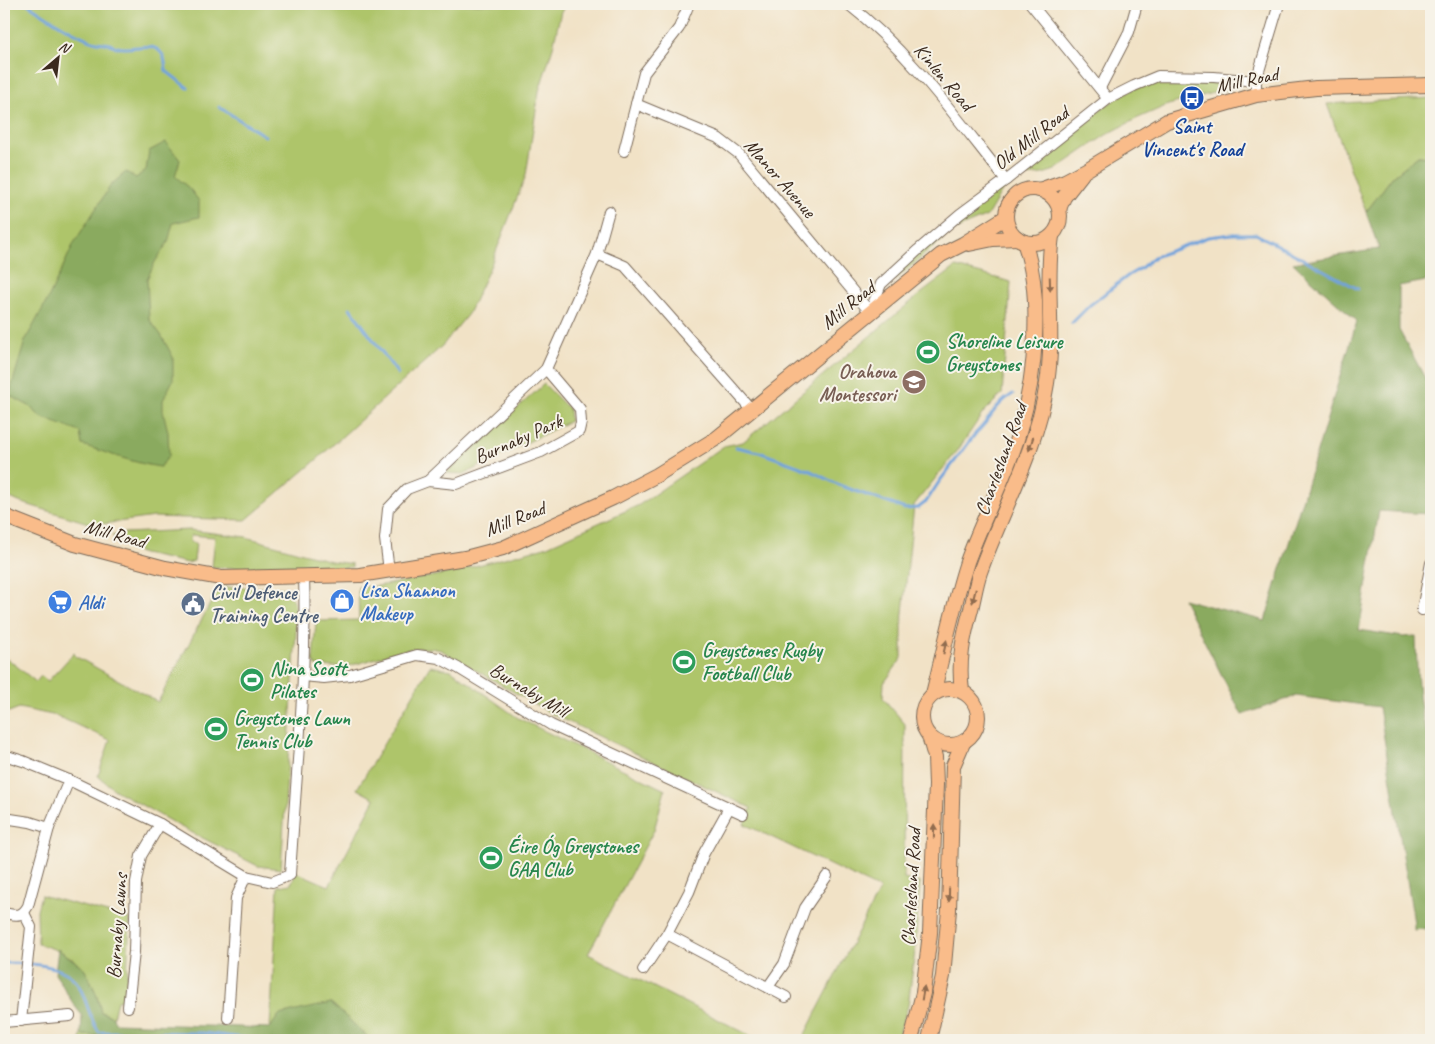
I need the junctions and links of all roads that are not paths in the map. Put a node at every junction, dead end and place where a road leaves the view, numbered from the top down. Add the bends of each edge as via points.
1 (689, 4) edge
2 (848, 4) edge
3 (1032, 4) edge
4 (1137, 4) edge
5 (1278, 4) edge
6 (1431, 85) edge
7 (1100, 88) junction
8 (1256, 88) junction
9 (1108, 99) junction
10 (636, 104) junction
11 (624, 151) dead end
12 (1086, 170) junction
13 (1006, 180) junction
14 (1039, 190) junction
15 (1059, 209) junction
16 (609, 211) dead end
17 (1006, 217) junction
18 (1052, 236) junction
19 (1020, 240) junction
20 (963, 244) junction
21 (597, 254) junction
22 (870, 312) junction
23 (546, 369) junction
24 (752, 410) junction
25 (428, 481) junction
26 (4, 516) edge
27 (1431, 563) edge
28 (389, 571) junction
29 (304, 575) junction
30 (1422, 610) dead end
31 (303, 676) junction
32 (962, 691) junction
33 (933, 694) junction
34 (929, 736) junction
35 (963, 743) junction
36 (4, 756) edge
37 (69, 780) junction
38 (729, 808) junction
39 (743, 814) dead end
40 (4, 818) edge
41 (160, 824) junction
42 (49, 828) junction
43 (246, 876) junction
44 (827, 876) dead end
45 (4, 913) edge
46 (24, 913) junction
47 (667, 934) junction
48 (643, 970) dead end
49 (768, 987) junction
50 (786, 997) dead end
51 (128, 1007) dead end
52 (70, 1016) dead end
53 (228, 1018) dead end
54 (21, 1020) junction
55 (4, 1022) edge
56 (911, 1040) edge
57 (929, 1040) edge

1 - 10 street via 679,28 644,73
2 - 13 street, Kinlen Road via 872,22 918,72
3 - 7 street
4 - 7 street via 1129,32
5 - 8 street
6 - 8 main road, Mill Road
7 - 9 street
8 - 9 street, Old Mill Road via 1214,77 1158,76
8 - 12 main road, Mill Road via 1167,121
9 - 13 street, Old Mill Road
10 - 11 street
10 - 22 street, Manor Avenue via 718,138 739,154
12 - 14 main road, Mill Road
12 - 15 main road, Mill Road via 1064,197
13 - 22 street, Old Mill Road via 960,214 881,284
14 - 15 main road via 1051,196
14 - 17 main road via 1025,190 1013,198
15 - 18 main road via 1060,221
16 - 21 street, Burnaby Park
17 - 19 main road via 1010,231
17 - 20 main road, Mill Road
18 - 19 main road via 1037,243
18 -> 32 main road, Charlesland Road via 1047,383 1026,459 980,574 960,658
19 - 20 main road, Mill Road via 993,239
33 -> 19 main road, Charlesland Road via 959,589 977,534 1020,429 1030,385 1034,307 1029,257
20 - 22 main road, Mill Road via 941,255
21 - 23 street, Burnaby Park
21 - 24 street via 625,266
22 - 24 main road, Mill Road
23 - 25 street, Burnaby Park
23 - 25 street, Burnaby Park via 580,409 582,422 579,431 541,452 456,484
24 - 28 main road, Mill Road via 717,438 657,475 503,548
25 - 28 street, Burnaby Park via 407,489 388,509 385,539
26 - 29 main road, Mill Road via 74,544 165,568 221,578
27 - 30 street
28 - 29 main road, Mill Road via 360,575
29 - 31 street
31 - 38 street, Burnaby Mill via 350,675 417,655 439,658 551,725
31 - 43 street via 290,875 272,882
32 - 33 main road via 949,688
32 - 35 main road via 974,702 978,715 976,729
33 - 34 main road via 922,711 922,724
34 - 35 main road via 947,745
56 -> 34 main road, Charlesland Road via 923,993 930,933 936,785 935,756
35 -> 57 main road, Charlesland Road via 953,766 949,910 943,976
36 - 37 street
37 - 41 street
37 - 42 street
38 - 39 street, Burnaby Mill
38 - 47 street via 704,853 689,892
40 - 42 street
41 - 43 street
41 - 51 street, Burnaby Lawns via 141,856 136,882
42 - 46 street
43 - 53 street via 236,898
44 - 49 street via 805,908 784,964
45 - 46 street
46 - 54 street via 31,926
47 - 48 street
47 - 49 street
49 - 50 street
52 - 54 street
54 - 55 street

